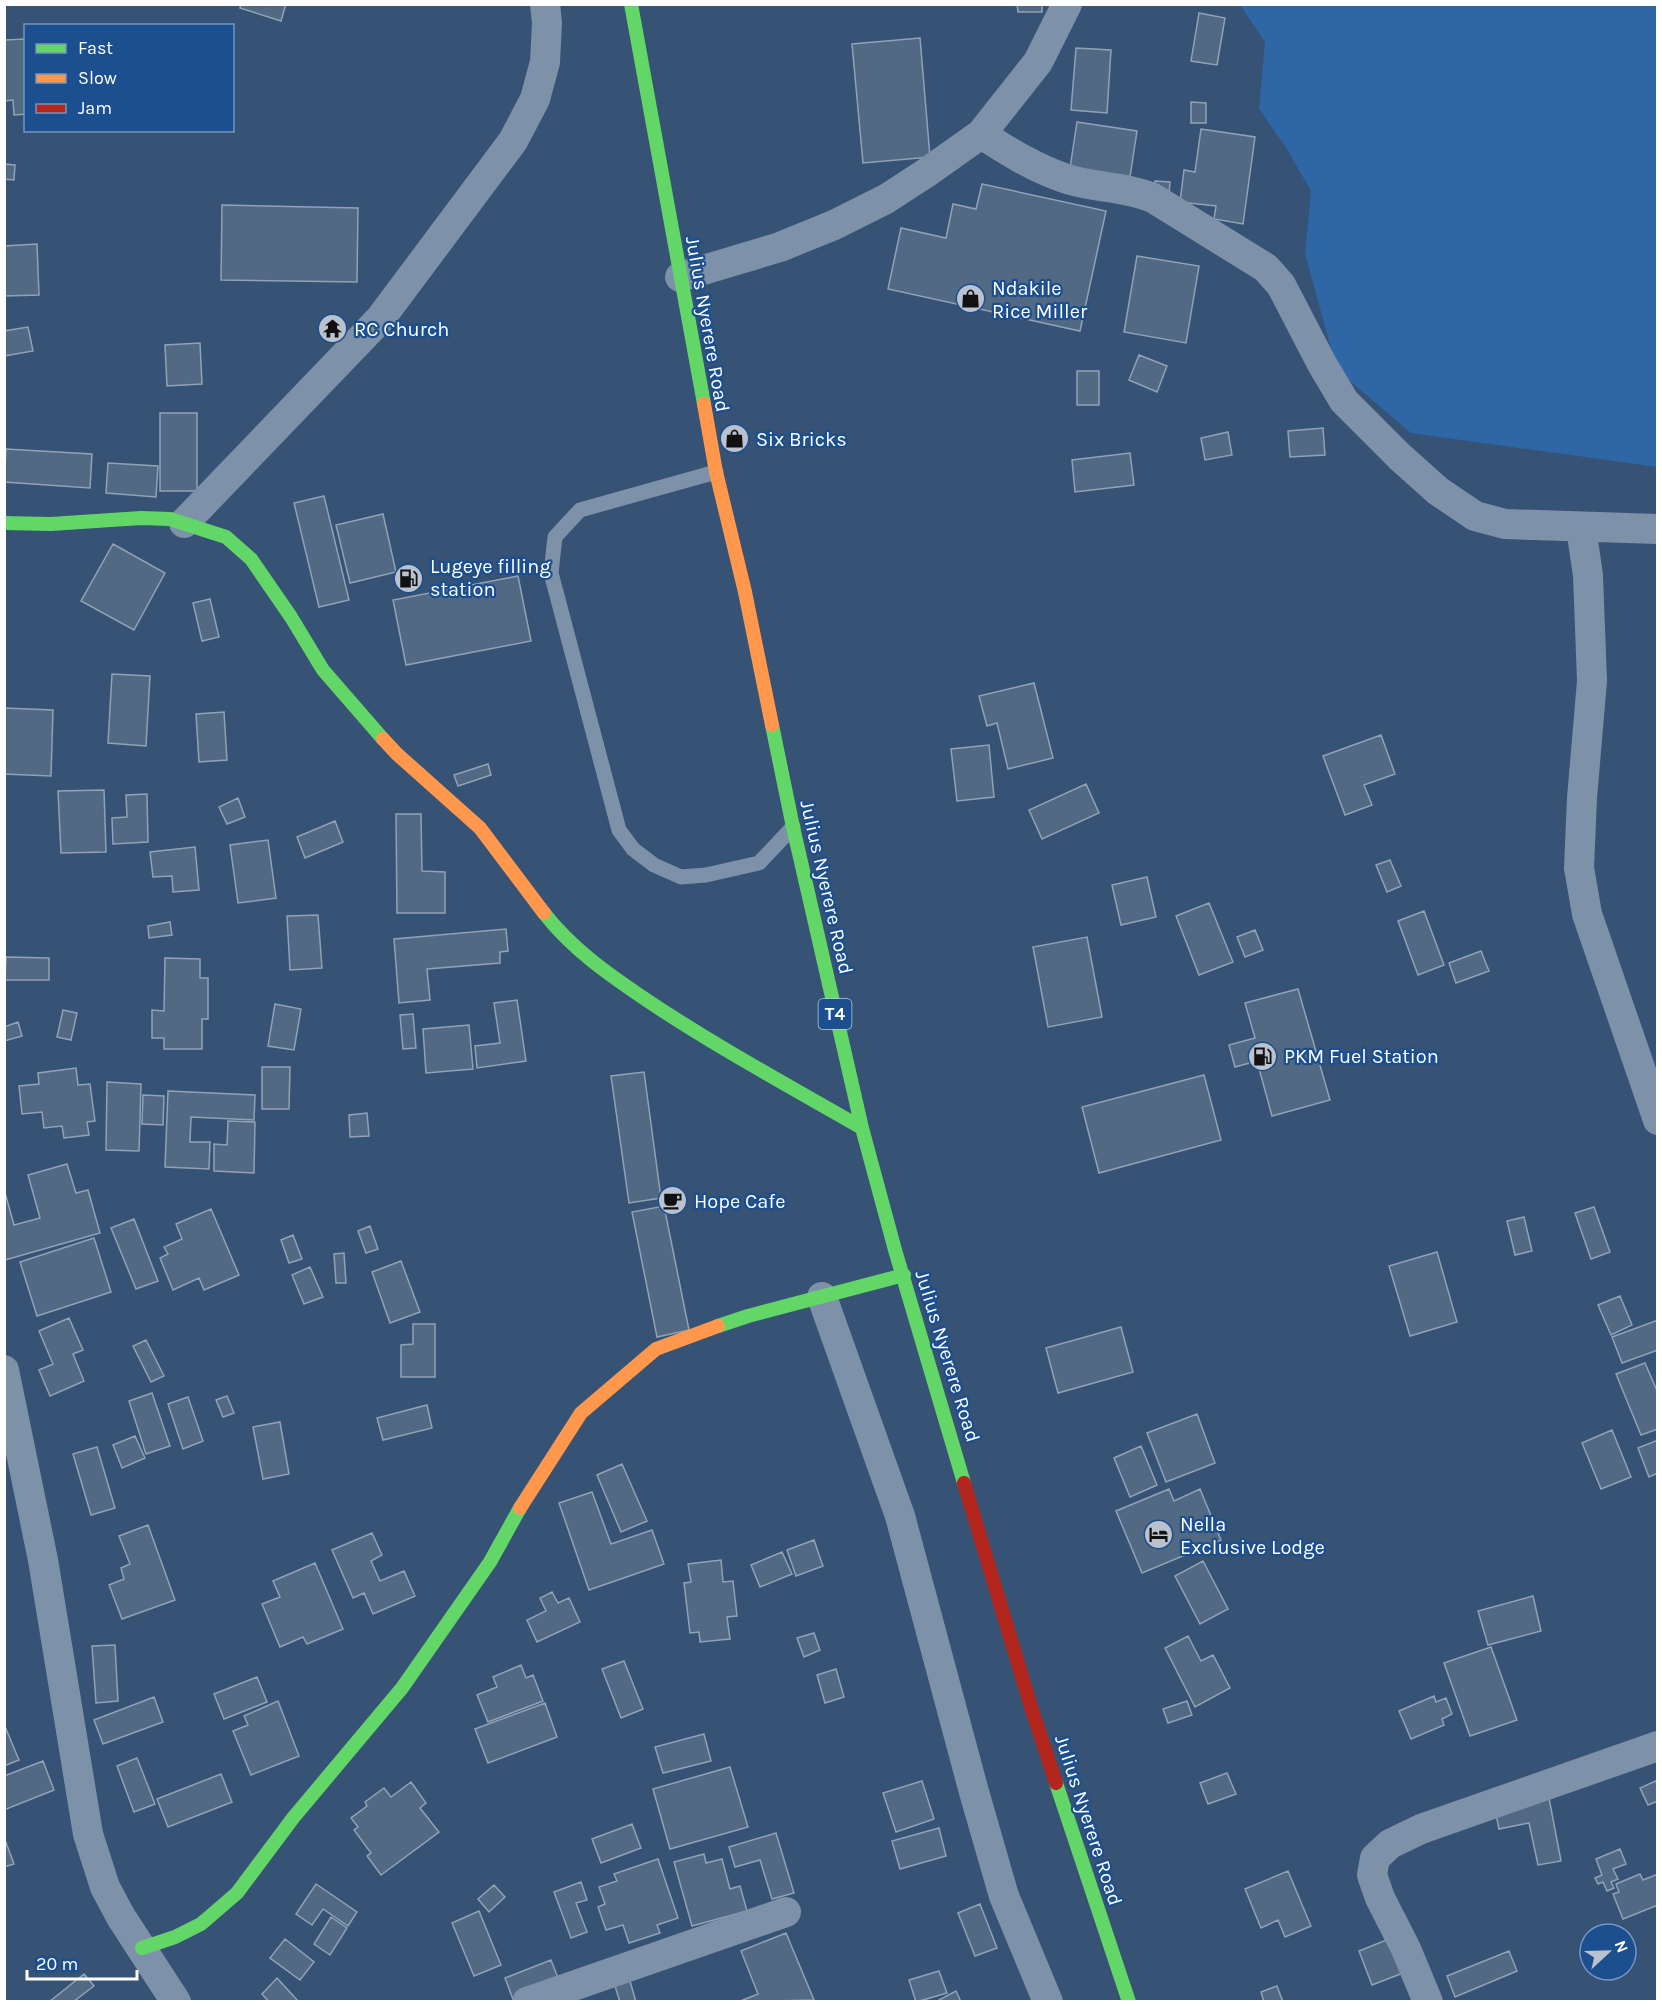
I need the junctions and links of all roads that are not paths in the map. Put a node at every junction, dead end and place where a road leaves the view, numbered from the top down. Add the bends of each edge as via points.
1 (545, 4) edge
2 (631, 4) edge
3 (1067, 4) edge
4 (981, 134) junction
5 (680, 277) junction
6 (716, 472) junction
7 (184, 523) junction
8 (4, 524) edge
9 (1581, 528) junction
10 (1658, 530) edge
11 (793, 827) junction
12 (1658, 1120) edge
13 (862, 1128) junction
14 (904, 1275) junction
15 (822, 1297) junction
16 (4, 1370) edge
17 (1658, 1746) edge
18 (786, 1912) dead end
19 (142, 1948) junction
20 (176, 2001) edge
21 (526, 2001) edge
22 (1048, 2001) edge
23 (1129, 2001) edge
24 (1428, 2001) edge

1 - 7 street via 545,62 536,99 513,141 380,319
2 - 5 main road, Julius Nyerere Road / T4
3 - 4 street via 1038,62
4 - 5 street via 886,199 834,225 780,247
4 - 9 street via 1026,163 1069,180 1153,198 1266,268 1281,285 1344,401 1438,491 1474,516 1505,524
5 - 6 main road, Julius Nyerere Road / T4
6 - 11 main road, Julius Nyerere Road / T4
6 - 11 lane via 580,510 555,537 551,573 620,830 633,849 654,865 681,877 706,875 759,863
7 - 8 main road via 141,518
7 - 13 main road via 226,537 251,559 323,670 357,711 397,754 480,828 546,916 577,948 680,1022
9 - 10 street
9 - 12 street via 1588,575 1592,681 1579,868 1587,914
11 - 13 main road, Julius Nyerere Road / T4
13 - 14 main road, Julius Nyerere Road / T4
14 - 15 main road
14 - 23 main road, Julius Nyerere Road / T4 via 1031,1707
15 - 19 main road via 748,1316 656,1349 581,1413 531,1489 490,1562 402,1688 293,1818 237,1893 201,1924
15 - 22 street via 900,1516 1004,1896
16 - 19 street via 43,1560 88,1834 105,1887
17 - 24 street via 1421,1829 1390,1844 1375,1858 1372,1875 1380,1898
18 - 21 street
19 - 20 street

